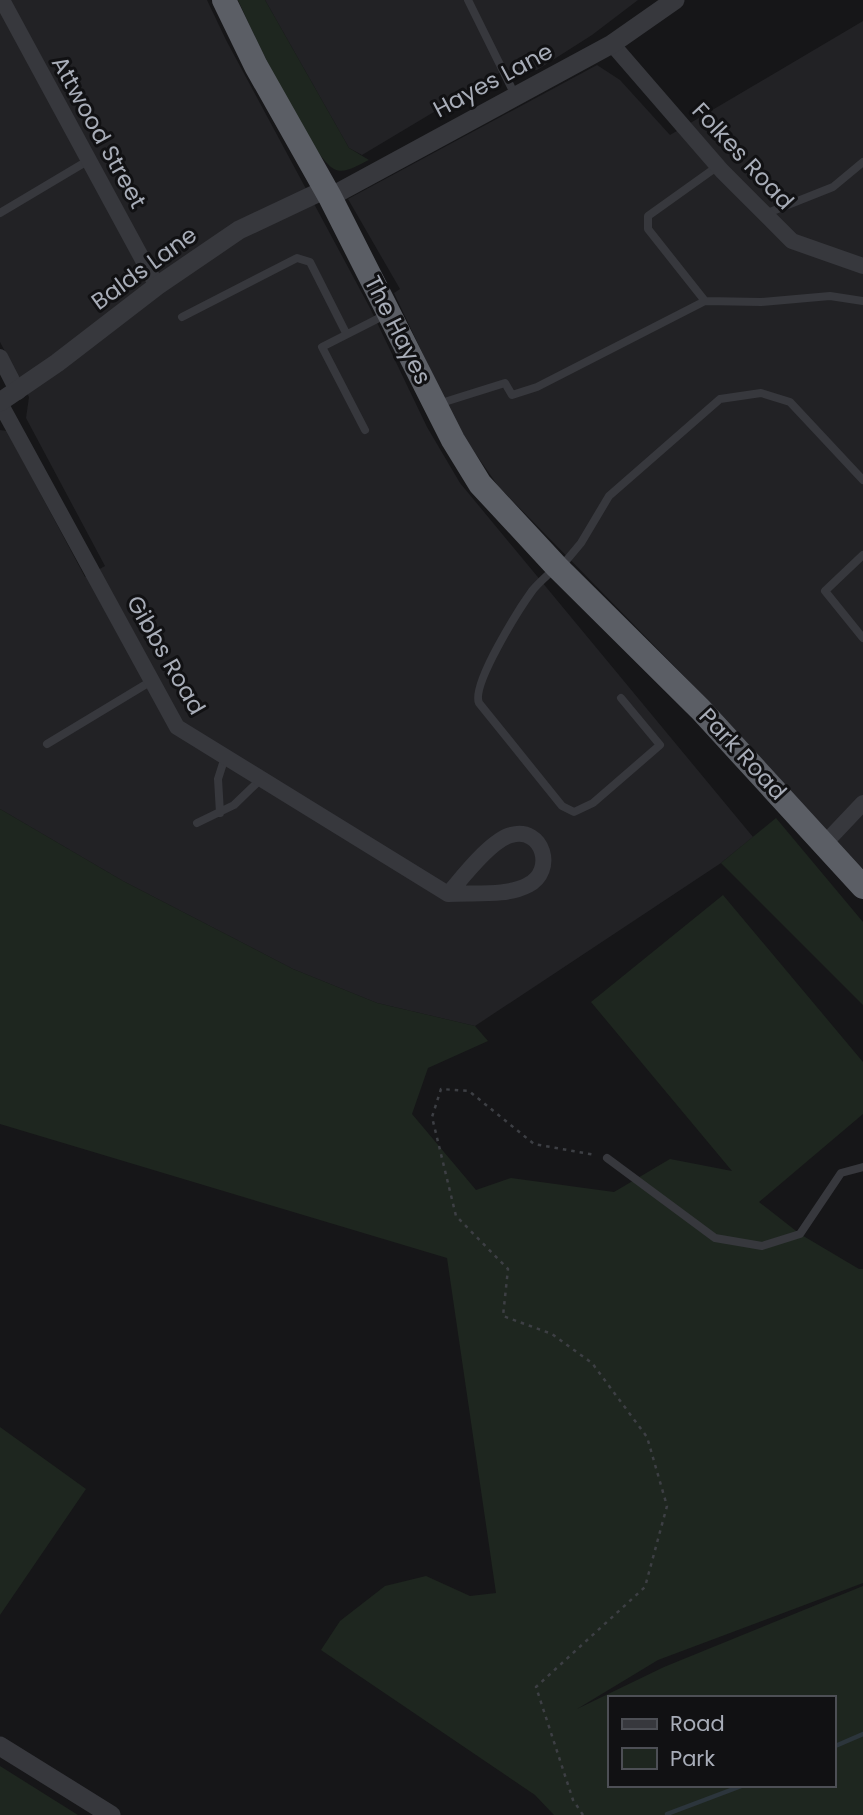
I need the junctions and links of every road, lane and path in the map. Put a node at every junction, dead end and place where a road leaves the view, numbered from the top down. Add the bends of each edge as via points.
1 (2, 0) edge
2 (224, 0) edge
3 (468, 0) edge
4 (674, 0) edge
5 (612, 44) junction
6 (515, 94) junction
7 (89, 160) junction
8 (863, 162) edge
9 (718, 166) junction
10 (328, 193) junction
11 (0, 213) edge
12 (765, 214) junction
13 (863, 266) edge
14 (157, 286) junction
15 (705, 301) junction
16 (863, 301) edge
17 (390, 313) junction
18 (183, 317) dead end
19 (346, 333) junction
20 (0, 357) edge
21 (18, 392) junction
22 (0, 403) edge
23 (435, 405) junction
24 (365, 430) dead end
25 (863, 480) edge
26 (863, 555) edge
27 (558, 568) junction
28 (617, 627) joint
29 (863, 638) edge
30 (153, 680) junction
31 (621, 698) dead end
32 (47, 744) dead end
33 (225, 757) junction
34 (261, 779) junction
35 (863, 803) edge
36 (220, 813) junction
37 (197, 823) dead end
38 (825, 842) junction
39 (863, 887) edge
40 (447, 894) junction
41 (607, 1157) joint
42 (863, 1167) edge
43 (0, 1746) edge
44 (111, 1815) edge
45 (583, 1815) edge

1 - 7 street, Attwood Street
2 - 10 highway, The Hayes
3 - 6 lane
4 - 5 street, Hayes Lane
5 - 6 street, Hayes Lane
5 - 9 street, Folkes Road
6 - 10 street, Hayes Lane
7 - 11 lane
7 - 14 street, Attwood Street
8 - 12 lane via 833,187
9 - 12 street, Folkes Road
9 - 15 lane via 648,216 648,229
10 - 14 street, Balds Lane via 239,230
10 - 17 highway, The Hayes
12 - 13 street, Folkes Road via 792,241
14 - 21 street, Balds Lane
15 - 16 lane via 830,296
15 - 23 lane via 537,387 512,395 505,383
17 - 19 lane
17 - 23 highway, The Hayes
18 - 19 lane via 303,258 310,262
19 - 24 lane via 322,348
20 - 21 street
21 - 22 street, Balds Lane
22 - 30 street, Gibbs Road
23 - 27 highway, The Hayes via 480,484
25 - 27 lane via 790,402 761,393 720,400 610,496 581,543
26 - 29 lane via 825,591
27 - 28 highway, The Hayes
27 - 31 lane via 531,592 508,631 479,685 479,703 562,806 574,812 593,803 660,745
28 - 38 highway, Park Road
30 - 32 lane
30 - 33 street, Gibbs Road via 177,727
33 - 34 street, Gibbs Road
33 - 36 lane via 218,779
34 - 36 lane
34 - 40 street, Gibbs Road
35 - 38 street
36 - 37 lane
38 - 39 highway, Park Road
40 - 40 street via 513,891 530,885 542,874 545,858 539,842 524,834 509,835 487,851
41 - 42 lane via 715,1238 762,1246 800,1234 841,1172
41 - 45 path via 534,1144 469,1091 441,1089 432,1116 456,1216 508,1269 503,1316 552,1334 592,1363 647,1437 667,1506 645,1587 536,1687 573,1800
43 - 44 street

